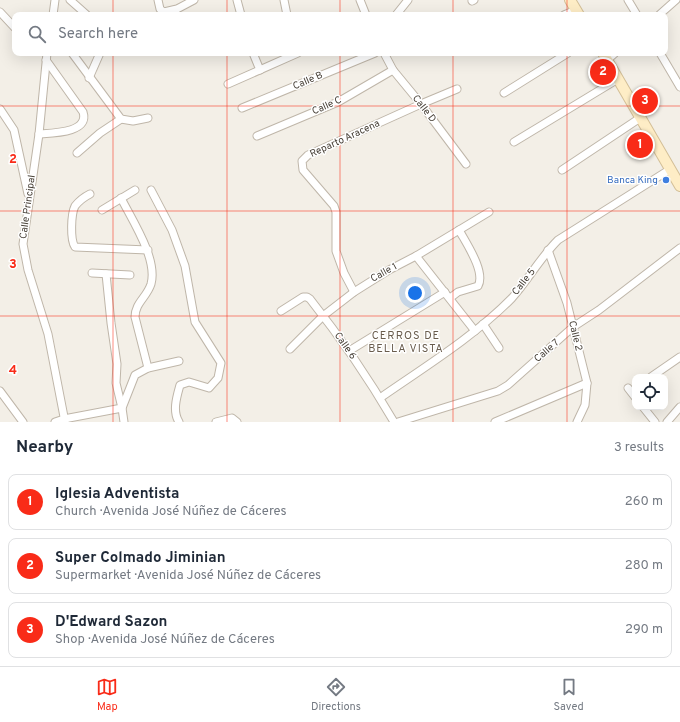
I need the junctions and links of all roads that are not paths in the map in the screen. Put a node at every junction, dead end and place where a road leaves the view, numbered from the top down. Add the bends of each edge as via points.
1 (55, 0) edge
2 (158, 0) edge
3 (194, 0) edge
4 (237, 0) edge
5 (284, 0) edge
6 (360, 0) edge
7 (408, 0) edge
8 (570, 0) edge
9 (628, 0) edge
10 (676, 0) edge
11 (71, 1) edge
12 (0, 12) edge
13 (53, 12) edge
14 (84, 12) edge
15 (240, 12) edge
16 (286, 12) edge
17 (365, 12) edge
18 (398, 12) edge
19 (576, 12) edge
20 (635, 12) edge
21 (662, 12) edge
22 (12, 25) edge
23 (47, 56) edge
24 (48, 56) edge
25 (74, 56) edge
26 (99, 56) edge
27 (254, 56) edge
28 (291, 56) edge
29 (368, 56) edge
30 (386, 56) edge
31 (563, 56) edge
32 (605, 56) edge
33 (662, 56) edge
34 (260, 70) junction
35 (393, 70) junction
36 (89, 78) junction
37 (618, 79) junction
38 (228, 84) dead end
39 (680, 87) edge
40 (458, 89) dead end
41 (504, 93) dead end
42 (421, 104) junction
43 (242, 108) dead end
44 (0, 110) edge
45 (148, 118) dead end
46 (640, 118) junction
47 (3, 119) edge
48 (120, 119) junction
49 (39, 134) junction
50 (257, 136) dead end
51 (514, 142) dead end
52 (77, 153) dead end
53 (466, 164) dead end
54 (562, 170) dead end
55 (670, 170) junction
56 (680, 186) edge
57 (135, 190) dead end
58 (150, 190) dead end
59 (90, 194) dead end
60 (29, 198) junction
61 (121, 198) junction
62 (102, 210) dead end
63 (489, 212) dead end
64 (459, 230) junction
65 (680, 248) edge
66 (148, 250) junction
67 (548, 250) junction
68 (416, 256) junction
69 (92, 273) dead end
70 (106, 274) junction
71 (130, 275) dead end
72 (354, 292) junction
73 (445, 292) junction
74 (450, 298) junction
75 (281, 311) dead end
76 (324, 316) junction
77 (483, 324) junction
78 (573, 327) junction
79 (475, 331) junction
80 (498, 348) dead end
81 (290, 349) dead end
82 (349, 351) junction
83 (680, 356) edge
84 (179, 361) dead end
85 (148, 368) junction
86 (655, 374) edge
87 (586, 383) junction
88 (0, 391) edge
89 (380, 398) junction
90 (122, 408) junction
91 (680, 408) edge
92 (645, 410) edge
93 (64, 420) edge
94 (580, 421) edge
95 (23, 422) edge
96 (55, 422) edge
97 (124, 422) edge
98 (180, 422) edge
99 (216, 422) edge
100 (237, 422) edge
101 (394, 422) edge
102 (398, 422) edge
103 (495, 422) edge
104 (655, 422) edge
105 (667, 422) edge

1 - 13 street
2 - 3 street via 160,10 164,12 177,9
4 - 15 street
5 - 16 street
6 - 17 street
7 - 18 street
8 - 19 main road
9 - 20 street
10 - 21 street
11 - 14 street
12 - 22 street
23 - 49 street, Calle Principal
24 - 49 street via 85,117 77,127
25 - 36 street
26 - 36 street
27 - 34 street
28 - 34 street
29 - 43 street, Calle B
30 - 35 street, Calle D
31 - 41 street
32 - 37 main road
33 - 39 street
34 - 38 street
35 - 42 street, Calle D
35 - 50 street, Calle C via 338,102
36 - 48 street
37 - 46 main road
37 - 51 street
40 - 42 street, Reparto Aracena
42 - 53 street, Calle D
42 - 72 street, Reparto Aracena via 308,155 302,161 303,170 334,206 336,251
44 - 47 street
45 - 48 street via 133,121
46 - 54 street
46 - 55 main road
47 - 60 street via 14,130
48 - 52 street
49 - 60 street, Calle Principal
55 - 56 main road
55 - 67 street, Calle 5 via 558,240
57 - 61 street
58 - 98 street via 172,230 185,266 195,322 221,363 218,378 208,388 189,382 180,385 175,400 177,418
59 - 66 street via 81,199 73,210 72,230 75,247
60 - 93 street, Calle Principal via 24,255 48,334
61 - 62 street
61 - 66 street
63 - 64 street, Calle 1
64 - 68 street, Calle 1
64 - 74 street via 475,260 480,280 478,286 458,292
65 - 78 street, Calle 7
66 - 85 street via 152,281 135,310
67 - 77 street, Calle 5 via 512,297
67 - 78 street, Calle 2 via 567,302
68 - 72 street, Calle 1
68 - 73 street
69 - 70 street
70 - 71 street
70 - 90 street via 117,364 116,383
72 - 76 street, Calle 1
73 - 74 street
73 - 82 street
74 - 79 street
75 - 76 street, Calle 6 via 307,297
76 - 81 street, Calle 1
76 - 82 street, Calle 6
77 - 79 street, Calle 5
77 - 80 street
78 - 87 street, Calle 2
78 - 102 street, Calle 7 via 498,391
79 - 89 street, Calle 5
82 - 89 street, Calle 6
83 - 86 street
84 - 85 street
85 - 90 street via 133,377
87 - 94 street, Calle 2 via 585,405
87 - 103 street
88 - 95 street
89 - 101 street, Calle 6
90 - 93 street
90 - 97 street
91 - 105 street
92 - 104 street
93 - 96 street
99 - 100 street via 232,418

